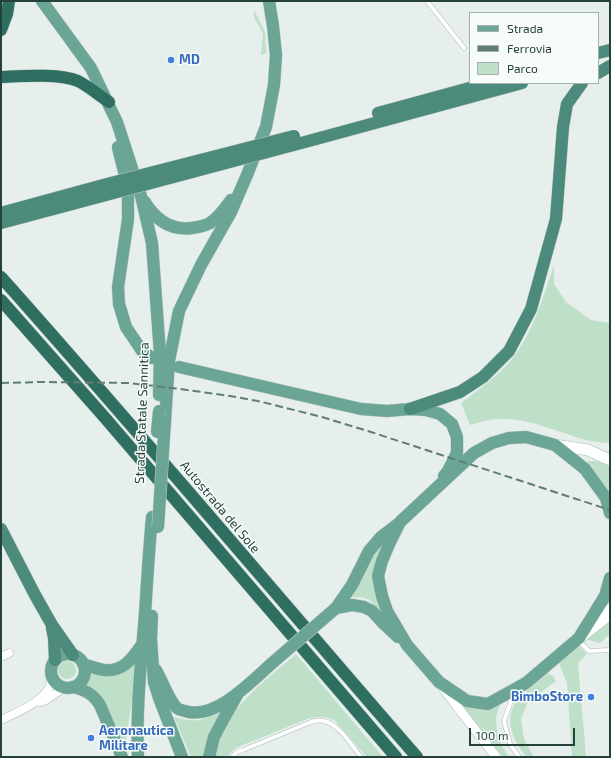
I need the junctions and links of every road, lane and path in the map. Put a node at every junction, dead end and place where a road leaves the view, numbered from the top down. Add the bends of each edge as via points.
1 (9, 1) edge
2 (42, 1) edge
3 (269, 1) edge
4 (427, 1) edge
5 (1, 30) edge
6 (464, 48) dead end
7 (610, 50) edge
8 (599, 53) edge
9 (610, 60) edge
10 (599, 63) edge
11 (610, 66) edge
12 (599, 72) edge
13 (1, 77) edge
14 (485, 84) edge
15 (518, 84) edge
16 (581, 84) edge
17 (109, 102) junction
18 (117, 122) junction
19 (315, 135) junction
20 (247, 175) junction
21 (141, 196) junction
22 (1, 213) edge
23 (1, 223) edge
24 (1, 277) edge
25 (1, 300) edge
26 (152, 358) dead end
27 (179, 367) dead end
28 (410, 408) junction
29 (162, 416) junction
30 (555, 445) junction
31 (588, 450) junction
32 (610, 453) edge
33 (610, 460) edge
34 (430, 495) junction
35 (610, 513) edge
36 (400, 522) junction
37 (1, 529) edge
38 (610, 578) edge
39 (336, 608) junction
40 (608, 614) edge
41 (52, 624) junction
42 (578, 639) junction
43 (142, 645) junction
44 (407, 645) junction
45 (610, 650) edge
46 (73, 655) junction
47 (55, 660) junction
48 (83, 664) junction
49 (154, 665) junction
50 (52, 677) junction
51 (439, 682) junction
52 (526, 683) junction
53 (69, 687) junction
54 (239, 692) junction
55 (28, 707) junction
56 (1, 720) edge
57 (122, 757) edge
58 (138, 757) edge
59 (182, 757) edge
60 (209, 757) edge
61 (232, 757) edge
62 (361, 757) edge
63 (396, 757) edge
64 (417, 757) edge
65 (496, 757) edge
66 (519, 757) edge

1 - 5 highway
2 - 17 main road, Strada Statale Sannitica via 91,68
3 - 20 main road via 276,55 274,84 266,127
4 - 6 lane
7 - 8 highway
9 - 10 highway
11 - 12 highway
13 - 17 highway via 63,77 79,82
14 - 19 highway
15 - 19 highway
16 - 28 highway via 567,104 556,219 531,309 509,351 483,377 460,392
17 - 18 main road, Strada Statale Sannitica
18 - 21 main road, Strada Statale Sannitica
18 - 26 main road via 119,152 128,187 128,219 118,287 119,304 126,327 142,351
19 - 22 highway, bridge via 107,184
19 - 23 highway, bridge
20 - 21 main road via 224,210 202,227 181,229 164,224
20 - 29 main road via 231,212 179,311
21 - 29 main road, Strada Statale Sannitica via 152,243
24 - 64 highway, Autostrada del Sole via 112,402
25 - 63 highway
27 - 28 main road via 361,409 387,411
28 - 34 main road via 440,414 452,424 457,437 454,459
29 - 43 main road, Strada Statale Sannitica, bridge
29 - 49 main road, Strada Statale Sannitica, bridge via 152,632
30 - 31 main road
30 - 34 main road via 526,436 492,443 474,453
30 - 35 main road via 585,469 606,498
31 - 32 street
31 - 33 main road
34 - 36 main road
36 - 39 main road, Strada Statale Sannitica via 381,536 369,551 352,585
36 - 44 main road via 384,555 378,576 387,611
37 - 41 highway
38 - 42 main road via 605,596
39 - 44 main road via 352,605 372,611
39 - 54 main road, Strada Statale Sannitica, bridge
40 - 42 main road
41 - 46 highway
41 - 47 highway
42 - 45 lane via 589,651
42 - 52 main road
43 - 48 main road via 132,659 115,670
43 - 58 main road, Strada Statale Sannitica via 138,696
44 - 51 main road
46 - 47 main road via 63,655
46 - 48 main road
47 - 50 main road via 51,671
48 - 53 main road via 83,678
49 - 54 main road, Strada Statale Sannitica via 171,702 177,709 192,713 204,712
49 - 59 main road, Strada Statale Sannitica via 156,691
50 - 53 main road via 57,684
50 - 55 street via 50,688 44,696
51 - 52 main road via 467,701 488,704
51 - 65 street
52 - 66 lane via 511,701 504,721 510,744
53 - 55 street
53 - 57 main road via 89,692 96,700
54 - 60 main road, Strada Statale Sannitica via 214,737
55 - 56 street
61 - 62 lane via 237,752 311,722 324,721 336,728

